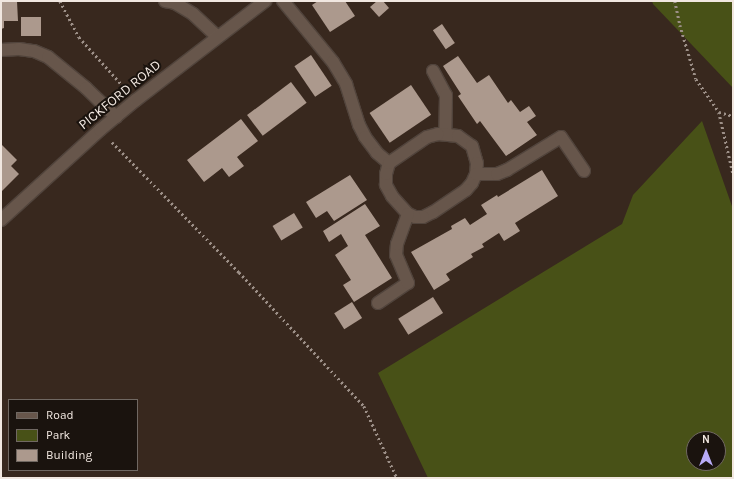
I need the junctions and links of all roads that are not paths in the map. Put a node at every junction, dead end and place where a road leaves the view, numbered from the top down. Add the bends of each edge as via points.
1 (166, 1) edge
2 (265, 1) edge
3 (284, 1) edge
4 (217, 36) junction
5 (1, 50) edge
6 (433, 71) dead end
7 (116, 117) junction
8 (445, 134) junction
9 (389, 163) junction
10 (584, 171) dead end
11 (476, 174) junction
12 (408, 214) junction
13 (1, 220) edge
14 (378, 303) dead end

1 - 4 street via 193,14
2 - 4 street, PICKFORD ROAD
3 - 9 street via 333,62 346,84 365,138
4 - 7 street, PICKFORD ROAD
5 - 7 street via 34,51 48,57
6 - 8 street via 446,95
7 - 13 street, PICKFORD ROAD
8 - 9 street via 426,137
8 - 11 street via 458,136 472,146 477,163
9 - 12 street via 386,185
10 - 11 street via 561,137 507,170 497,174
11 - 12 street via 466,190 433,212 423,217
12 - 14 street via 397,244 396,255 408,283

